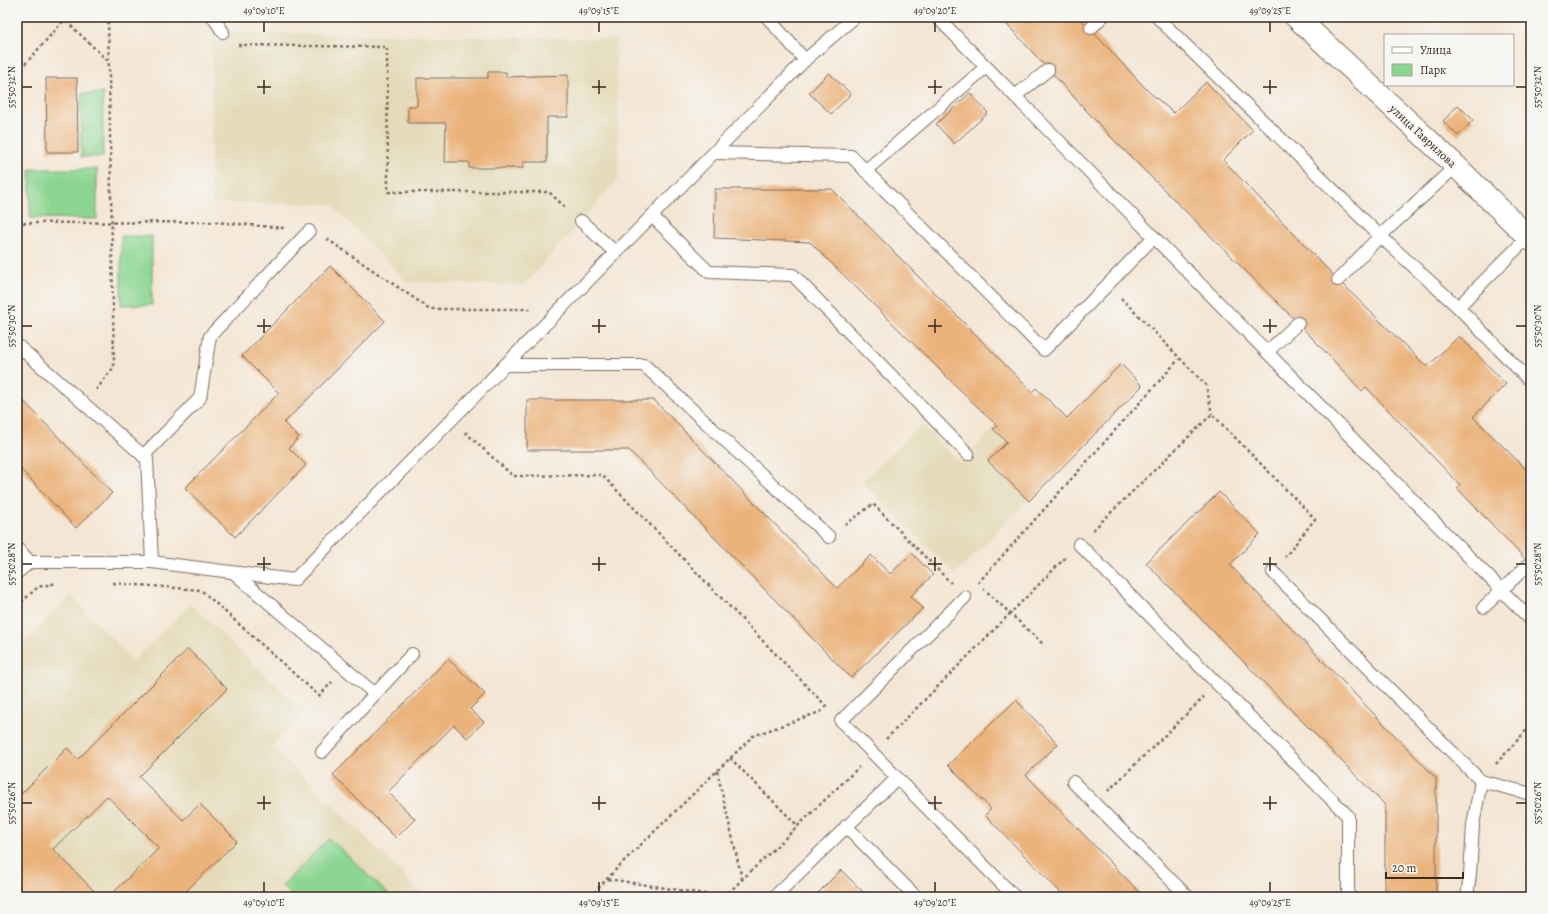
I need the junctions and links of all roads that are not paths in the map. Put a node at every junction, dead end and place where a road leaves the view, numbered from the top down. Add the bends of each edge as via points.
1 (213, 17) edge
2 (767, 17) edge
3 (855, 17) edge
4 (937, 17) edge
5 (1102, 17) edge
6 (1157, 17) edge
7 (1296, 17) edge
8 (1091, 28) dead end
9 (223, 32) road end
10 (805, 60) junction
11 (986, 67) junction
12 (1048, 70) dead end
13 (1015, 96) junction
14 (714, 153) junction
15 (1456, 166) junction
16 (865, 171) junction
17 (652, 216) junction
18 (581, 221) road end
19 (309, 231) dead end
20 (1380, 236) junction
21 (1154, 237) junction
22 (1529, 238) edge
23 (616, 253) junction
24 (1338, 280) dead end
25 (1458, 307) junction
26 (1298, 323) dead end
27 (17, 345) edge
28 (1267, 352) junction
29 (505, 365) junction
30 (1531, 382) edge
31 (968, 454) dead end
32 (143, 456) junction
33 (829, 537) road end
34 (1079, 544) road end
35 (17, 548) edge
36 (30, 562) junction
37 (152, 562) junction
38 (1530, 563) dead end
39 (1274, 572) road end
40 (17, 573) edge
41 (234, 573) junction
42 (1502, 589) junction
43 (965, 597) road end
44 (1484, 607) dead end
45 (1531, 620) edge
46 (412, 654) dead end
47 (375, 694) junction
48 (322, 752) dead end
49 (897, 778) junction
50 (1481, 781) junction
51 (1073, 782) dead end
52 (1531, 794) edge
53 (846, 826) junction
54 (774, 897) edge
55 (916, 897) edge
56 (1015, 897) edge
57 (1188, 897) edge
58 (1348, 897) edge
59 (1467, 897) edge

1 - 9 lane
2 - 10 lane
3 - 10 lane
4 - 11 lane
5 - 8 lane
6 - 20 lane
7 - 15 street, улица Гаврилова
10 - 14 lane
11 - 13 lane
11 - 16 lane
12 - 13 lane
13 - 21 lane
14 - 16 lane via 851,156
14 - 17 lane
15 - 20 lane
15 - 22 street, улица Гаврилова
16 - 21 lane via 1044,350
17 - 23 lane
17 - 31 lane via 709,272 793,275
18 - 23 lane
19 - 32 lane via 210,336 200,398
20 - 24 lane
20 - 25 lane
21 - 28 lane
22 - 25 lane
23 - 29 lane
25 - 30 lane
26 - 28 lane
27 - 32 lane
28 - 42 lane
29 - 33 lane via 644,365
29 - 41 lane via 294,580
32 - 37 lane via 147,459
34 - 58 lane via 1348,816
35 - 36 lane
36 - 37 lane
36 - 40 lane
37 - 41 lane
38 - 42 lane
39 - 50 lane
41 - 47 lane
42 - 44 lane
42 - 45 lane
43 - 49 lane via 841,721
46 - 47 lane
47 - 48 lane
49 - 53 lane
49 - 56 lane
50 - 52 lane
50 - 59 lane via 1473,825
51 - 57 lane
53 - 54 lane
53 - 55 lane

